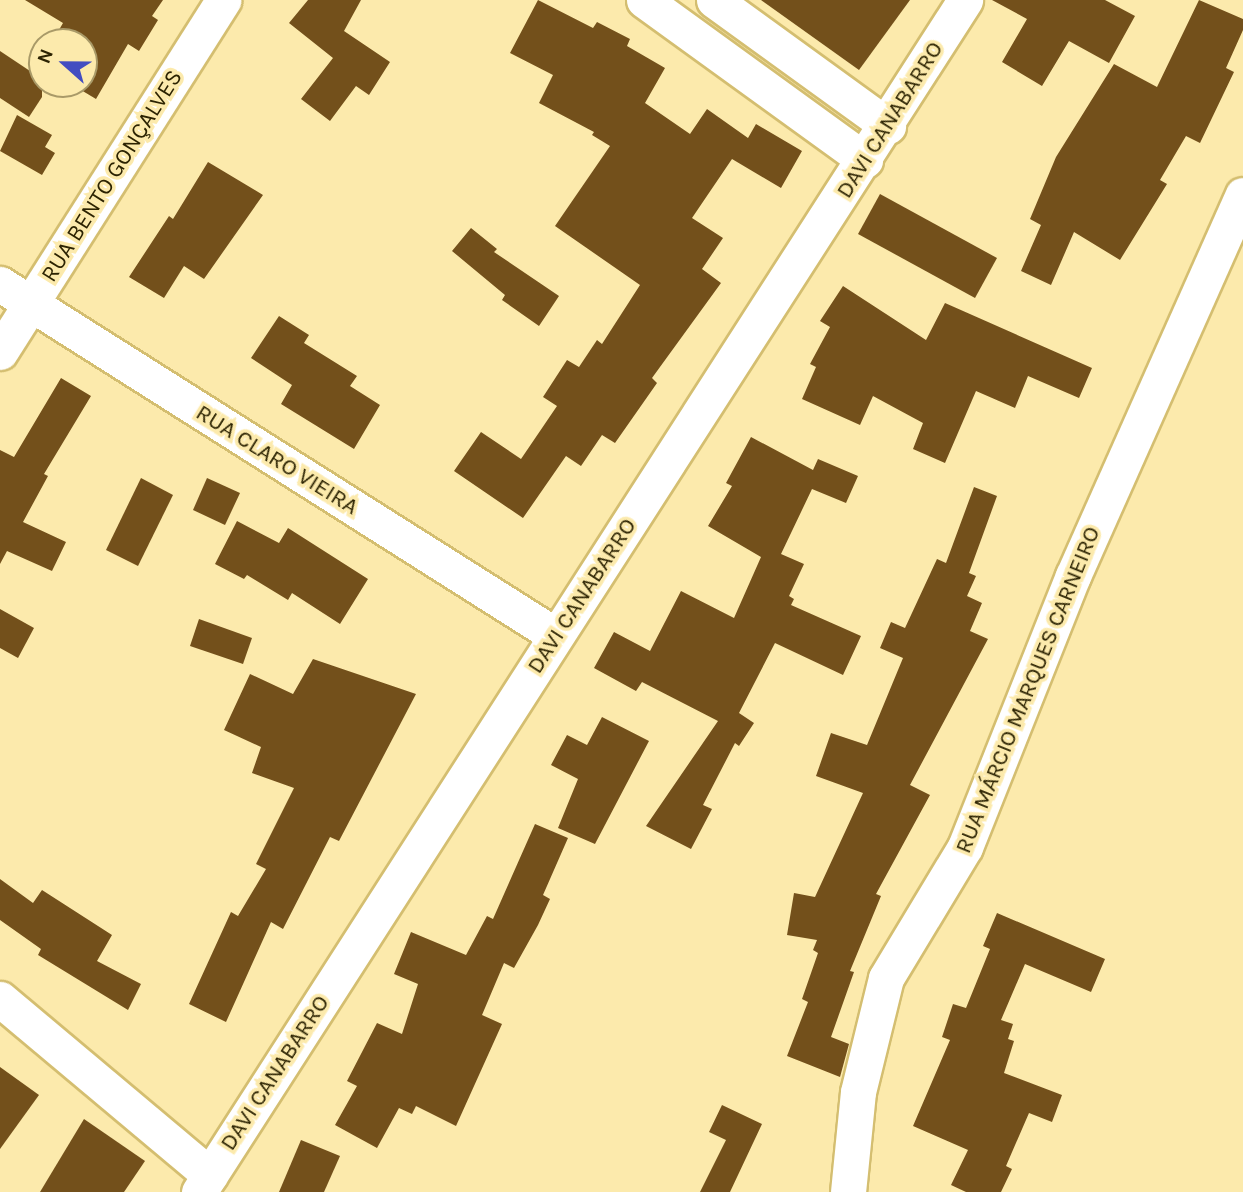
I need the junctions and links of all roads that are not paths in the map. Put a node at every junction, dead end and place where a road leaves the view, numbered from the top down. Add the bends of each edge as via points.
1 (223, 0) edge
2 (644, 0) edge
3 (714, 0) edge
4 (965, 0) edge
5 (888, 126) junction
6 (865, 160) junction
7 (1243, 195) edge
8 (0, 284) edge
9 (30, 305) junction
10 (0, 352) edge
11 (555, 635) junction
12 (0, 999) edge
13 (204, 1183) edge
14 (848, 1192) edge

1 - 9 street, RUA BENTO GONÇALVES
2 - 6 street
3 - 5 street
4 - 5 street, DAVI CANABARRO
5 - 6 street, DAVI CANABARRO
6 - 11 street, DAVI CANABARRO
7 - 14 street, RUA MÁRCIO MARQUES CARNEIRO via 1073,576 965,848 886,978 858,1091
8 - 9 street, RUA CLARO VIEIRA
9 - 10 street, RUA BENTO GONÇALVES
9 - 11 street, RUA CLARO VIEIRA
11 - 13 street, DAVI CANABARRO
12 - 13 street

